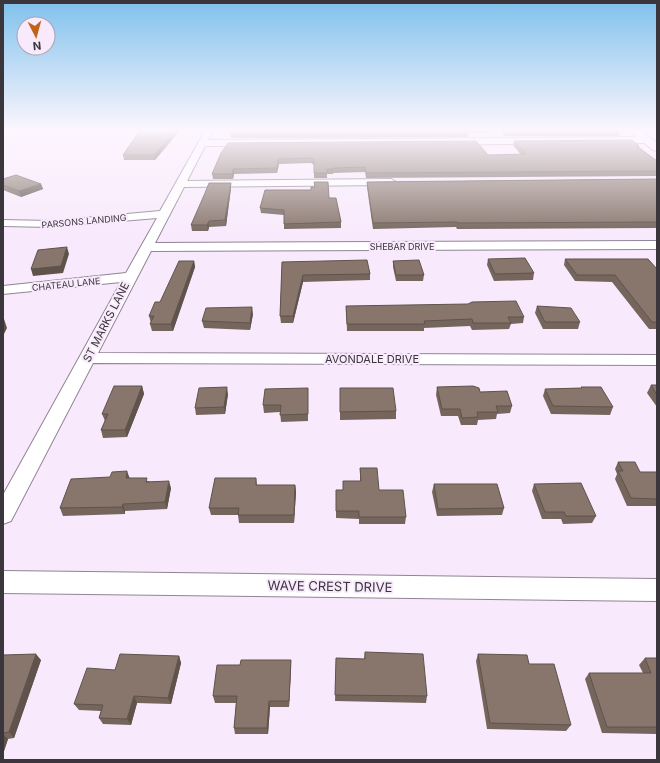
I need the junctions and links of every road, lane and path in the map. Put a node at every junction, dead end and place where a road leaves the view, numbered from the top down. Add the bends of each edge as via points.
1 (191, 165) edge
2 (403, 182) edge
3 (181, 184) junction
4 (164, 214) junction
5 (3, 224) edge
6 (657, 245) edge
7 (146, 247) junction
8 (129, 277) junction
9 (3, 290) edge
10 (88, 358) junction
11 (657, 360) edge
12 (3, 515) edge
13 (3, 582) edge
14 (657, 590) edge

1 - 3 street, ST MARKS LANE
2 - 3 street
3 - 4 street, ST MARKS LANE
4 - 5 street, PARSONS LANDING via 50,224
4 - 7 street, ST MARKS LANE
6 - 7 street, SHEBAR DRIVE
7 - 8 street, ST MARKS LANE
8 - 9 street, CHATEAU LANE
8 - 10 street, ST MARKS LANE
10 - 11 street, AVONDALE DRIVE
10 - 12 street, ST MARKS LANE
13 - 14 street, WAVE CREST DRIVE

